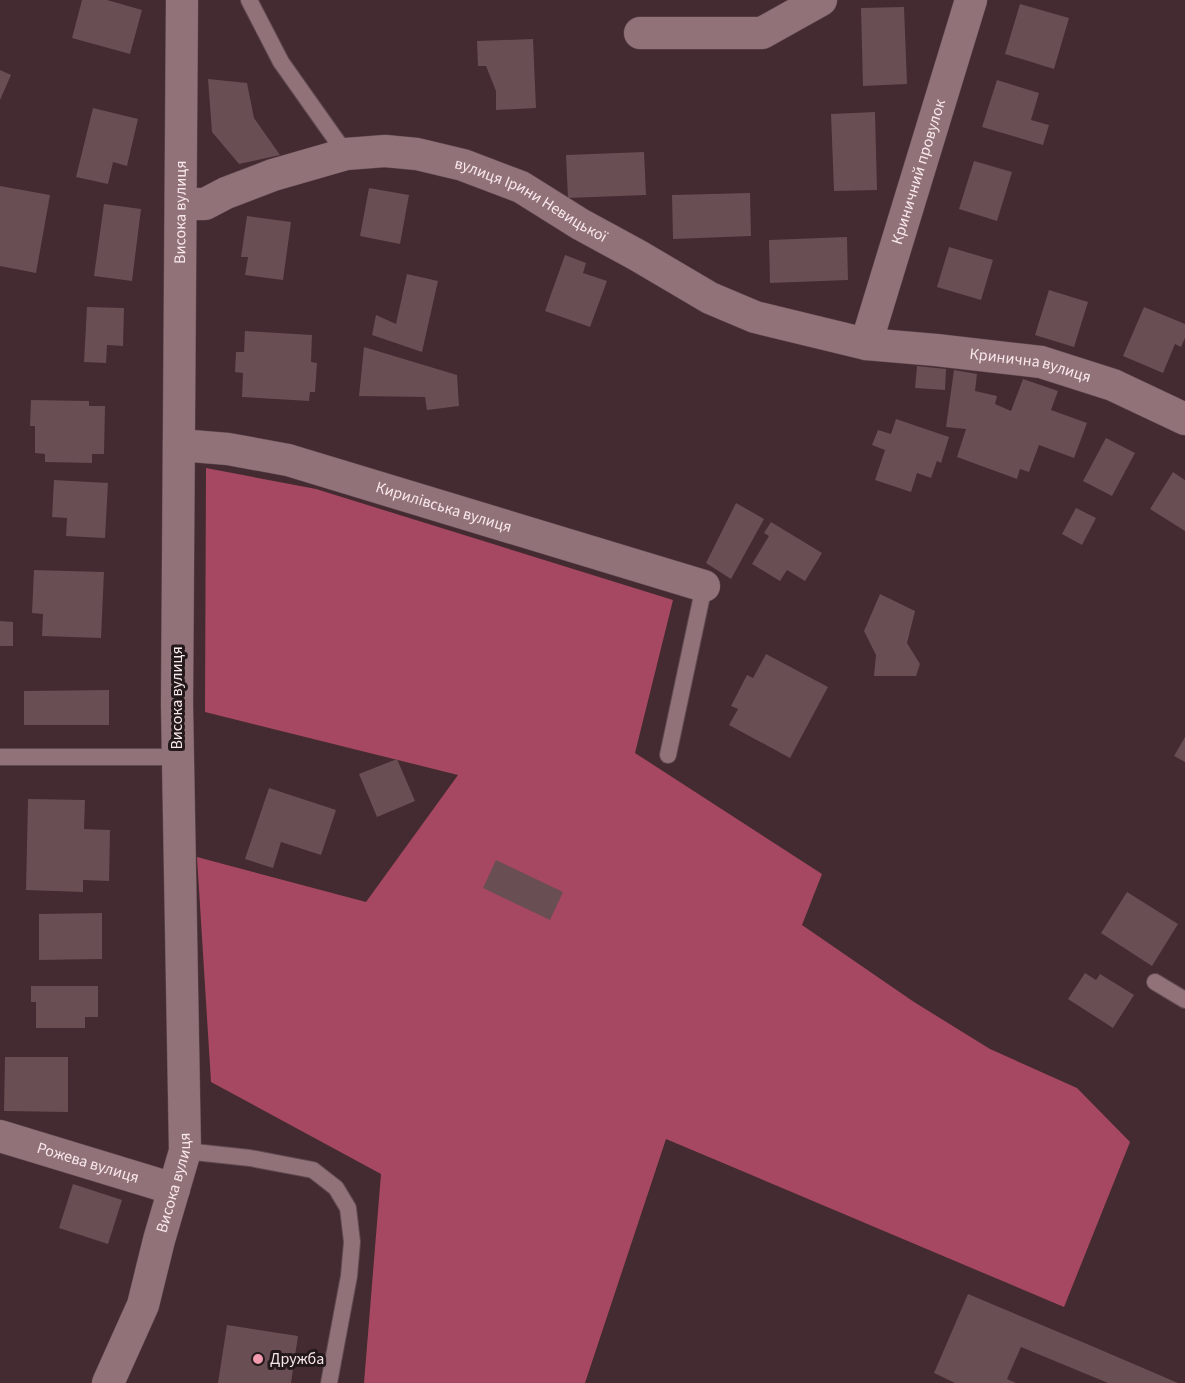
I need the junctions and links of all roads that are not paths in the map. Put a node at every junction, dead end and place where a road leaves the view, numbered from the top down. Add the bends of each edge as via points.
1 (182, 0) edge
2 (249, 0) edge
3 (821, 0) edge
4 (971, 0) edge
5 (640, 33) dead end
6 (346, 154) junction
7 (181, 204) junction
8 (866, 344) junction
9 (1185, 419) edge
10 (179, 445) junction
11 (704, 586) joint
12 (668, 754) dead end
13 (178, 756) junction
14 (0, 757) edge
15 (1155, 982) dead end
16 (1185, 1000) edge
17 (0, 1136) edge
18 (185, 1151) junction
19 (174, 1190) junction
20 (108, 1383) edge
21 (329, 1383) edge

1 - 7 street, Висока вулиця
2 - 6 lane via 281,62
3 - 5 street via 762,33
4 - 8 street, Криничний провулок
6 - 7 street, вулиця Ірини Невицької via 273,175 205,204
6 - 8 street, вулиця Ірини Невицької via 417,154 491,174 521,187 710,298 755,317
7 - 10 street, Висока вулиця
8 - 9 street, Кринична вулиця via 1041,362 1113,386
10 - 11 street, Кирилівська вулиця via 288,460
10 - 13 street, Висока вулиця
11 - 12 lane
13 - 14 lane
13 - 18 street, Висока вулиця
15 - 16 lane
17 - 19 street, Рожева вулиця
18 - 19 street, Висока вулиця
18 - 21 lane via 313,1170 336,1188 348,1208 352,1242
19 - 20 street, Висока вулиця via 143,1305

